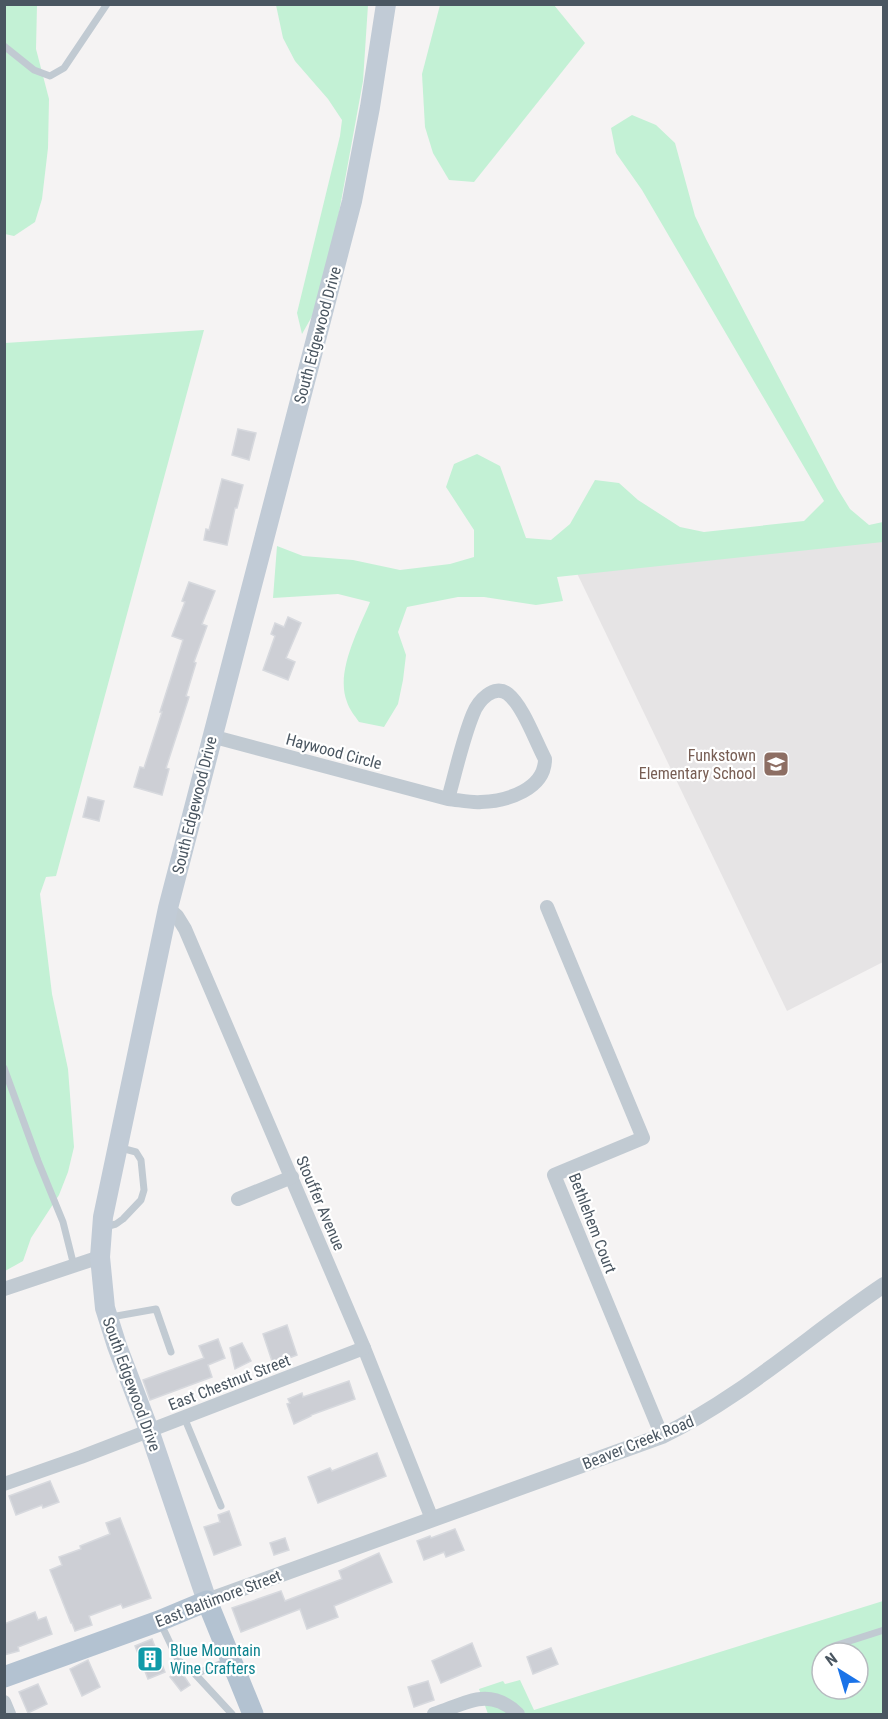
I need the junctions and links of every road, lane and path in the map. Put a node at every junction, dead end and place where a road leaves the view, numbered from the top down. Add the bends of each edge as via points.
1 (107, 4) edge
2 (386, 4) edge
3 (4, 46) edge
4 (211, 736) junction
5 (448, 799) junction
6 (547, 907) dead end
7 (168, 908) junction
8 (4, 1068) edge
9 (116, 1146) junction
10 (292, 1177) junction
11 (238, 1199) dead end
12 (102, 1227) junction
13 (99, 1257) junction
14 (74, 1266) junction
15 (884, 1286) edge
16 (4, 1289) edge
17 (108, 1318) junction
18 (364, 1348) junction
19 (171, 1352) dead end
20 (184, 1417) junction
21 (149, 1430) junction
22 (662, 1436) junction
23 (4, 1484) edge
24 (221, 1506) dead end
25 (432, 1519) junction
26 (207, 1601) junction
27 (159, 1621) junction
28 (884, 1630) edge
29 (850, 1641) edge
30 (230, 1660) junction
31 (195, 1674) junction
32 (4, 1677) edge
33 (4, 1702) edge
34 (9, 1714) edge
35 (232, 1714) edge
36 (253, 1714) edge
37 (434, 1714) edge
38 (518, 1714) edge

1 - 3 lane via 64,69 50,75 34,70
2 - 4 main road, South Edgewood Drive via 352,201
4 - 5 street, Haywood Circle
4 - 7 main road, South Edgewood Drive
5 - 5 street, Haywood Circle via 474,712 489,694 501,690 516,702 545,759 542,776 535,784 505,798 481,802
6 - 22 street, Bethlehem Court via 643,1138 554,1175
7 - 9 main road, South Edgewood Drive
7 - 10 street, Stouffer Avenue via 186,929
8 - 14 lane via 63,1222
9 - 12 main road, South Edgewood Drive
9 - 12 lane via 136,1152 141,1160 144,1190 141,1200 123,1219
10 - 11 street
10 - 18 street, Stouffer Avenue
12 - 13 main road, South Edgewood Drive
13 - 14 street
13 - 17 main road, South Edgewood Drive
14 - 16 street
15 - 22 street, Beaver Creek Road via 723,1403
17 - 19 lane via 156,1309
17 - 21 main road, South Edgewood Drive
18 - 20 street, East Chestnut Street
18 - 25 street, Stouffer Avenue
20 - 21 street, East Chestnut Street
20 - 24 lane
21 - 23 street, East Chestnut Street
21 - 26 main road, South Edgewood Drive
22 - 25 street, Beaver Creek Road
25 - 26 street, East Baltimore Street
26 - 27 main road, East Baltimore Street
26 - 30 main road
27 - 31 lane via 178,1660
27 - 32 main road, East Baltimore Street
28 - 29 lane
30 - 31 lane
30 - 36 main road
31 - 35 lane
33 - 34 street
37 - 38 street via 491,1698

